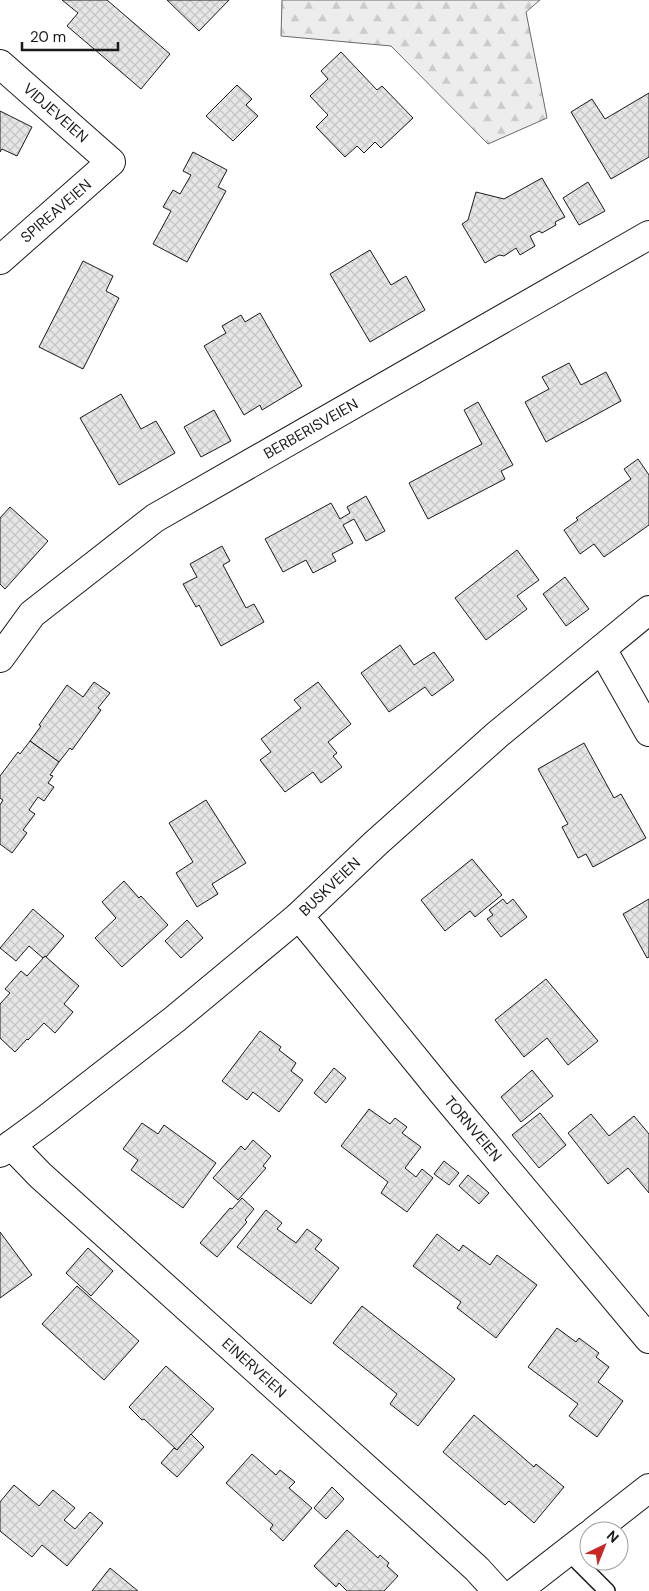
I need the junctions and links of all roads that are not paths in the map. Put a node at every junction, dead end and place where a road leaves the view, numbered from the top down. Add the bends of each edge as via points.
1 (0, 64) edge
2 (111, 162) joint
3 (649, 235) edge
4 (0, 260) edge
5 (649, 610) edge
6 (602, 649) junction
7 (0, 658) edge
8 (649, 732) edge
9 (299, 916) junction
10 (6, 1149) edge
11 (649, 1339) edge
12 (649, 1488) edge
13 (607, 1521) edge
14 (579, 1543) edge
15 (568, 1552) junction
16 (497, 1591) edge
17 (517, 1591) edge
18 (607, 1591) edge

1 - 2 street, VIDJEVEIEN
2 - 4 street, SPIREAVEIEN
3 - 7 street, BERBERISVEIEN via 155,518 32,614
5 - 6 street, BUSKVEIEN
6 - 8 street
6 - 9 street, BUSKVEIEN via 498,734
9 - 10 street, BUSKVEIEN via 175,1019
9 - 11 street, TORNVEIEN
10 - 16 street, EINERVEIEN via 40,1175 430,1526
12 - 13 street
14 - 15 street
15 - 17 street
15 - 18 lane

